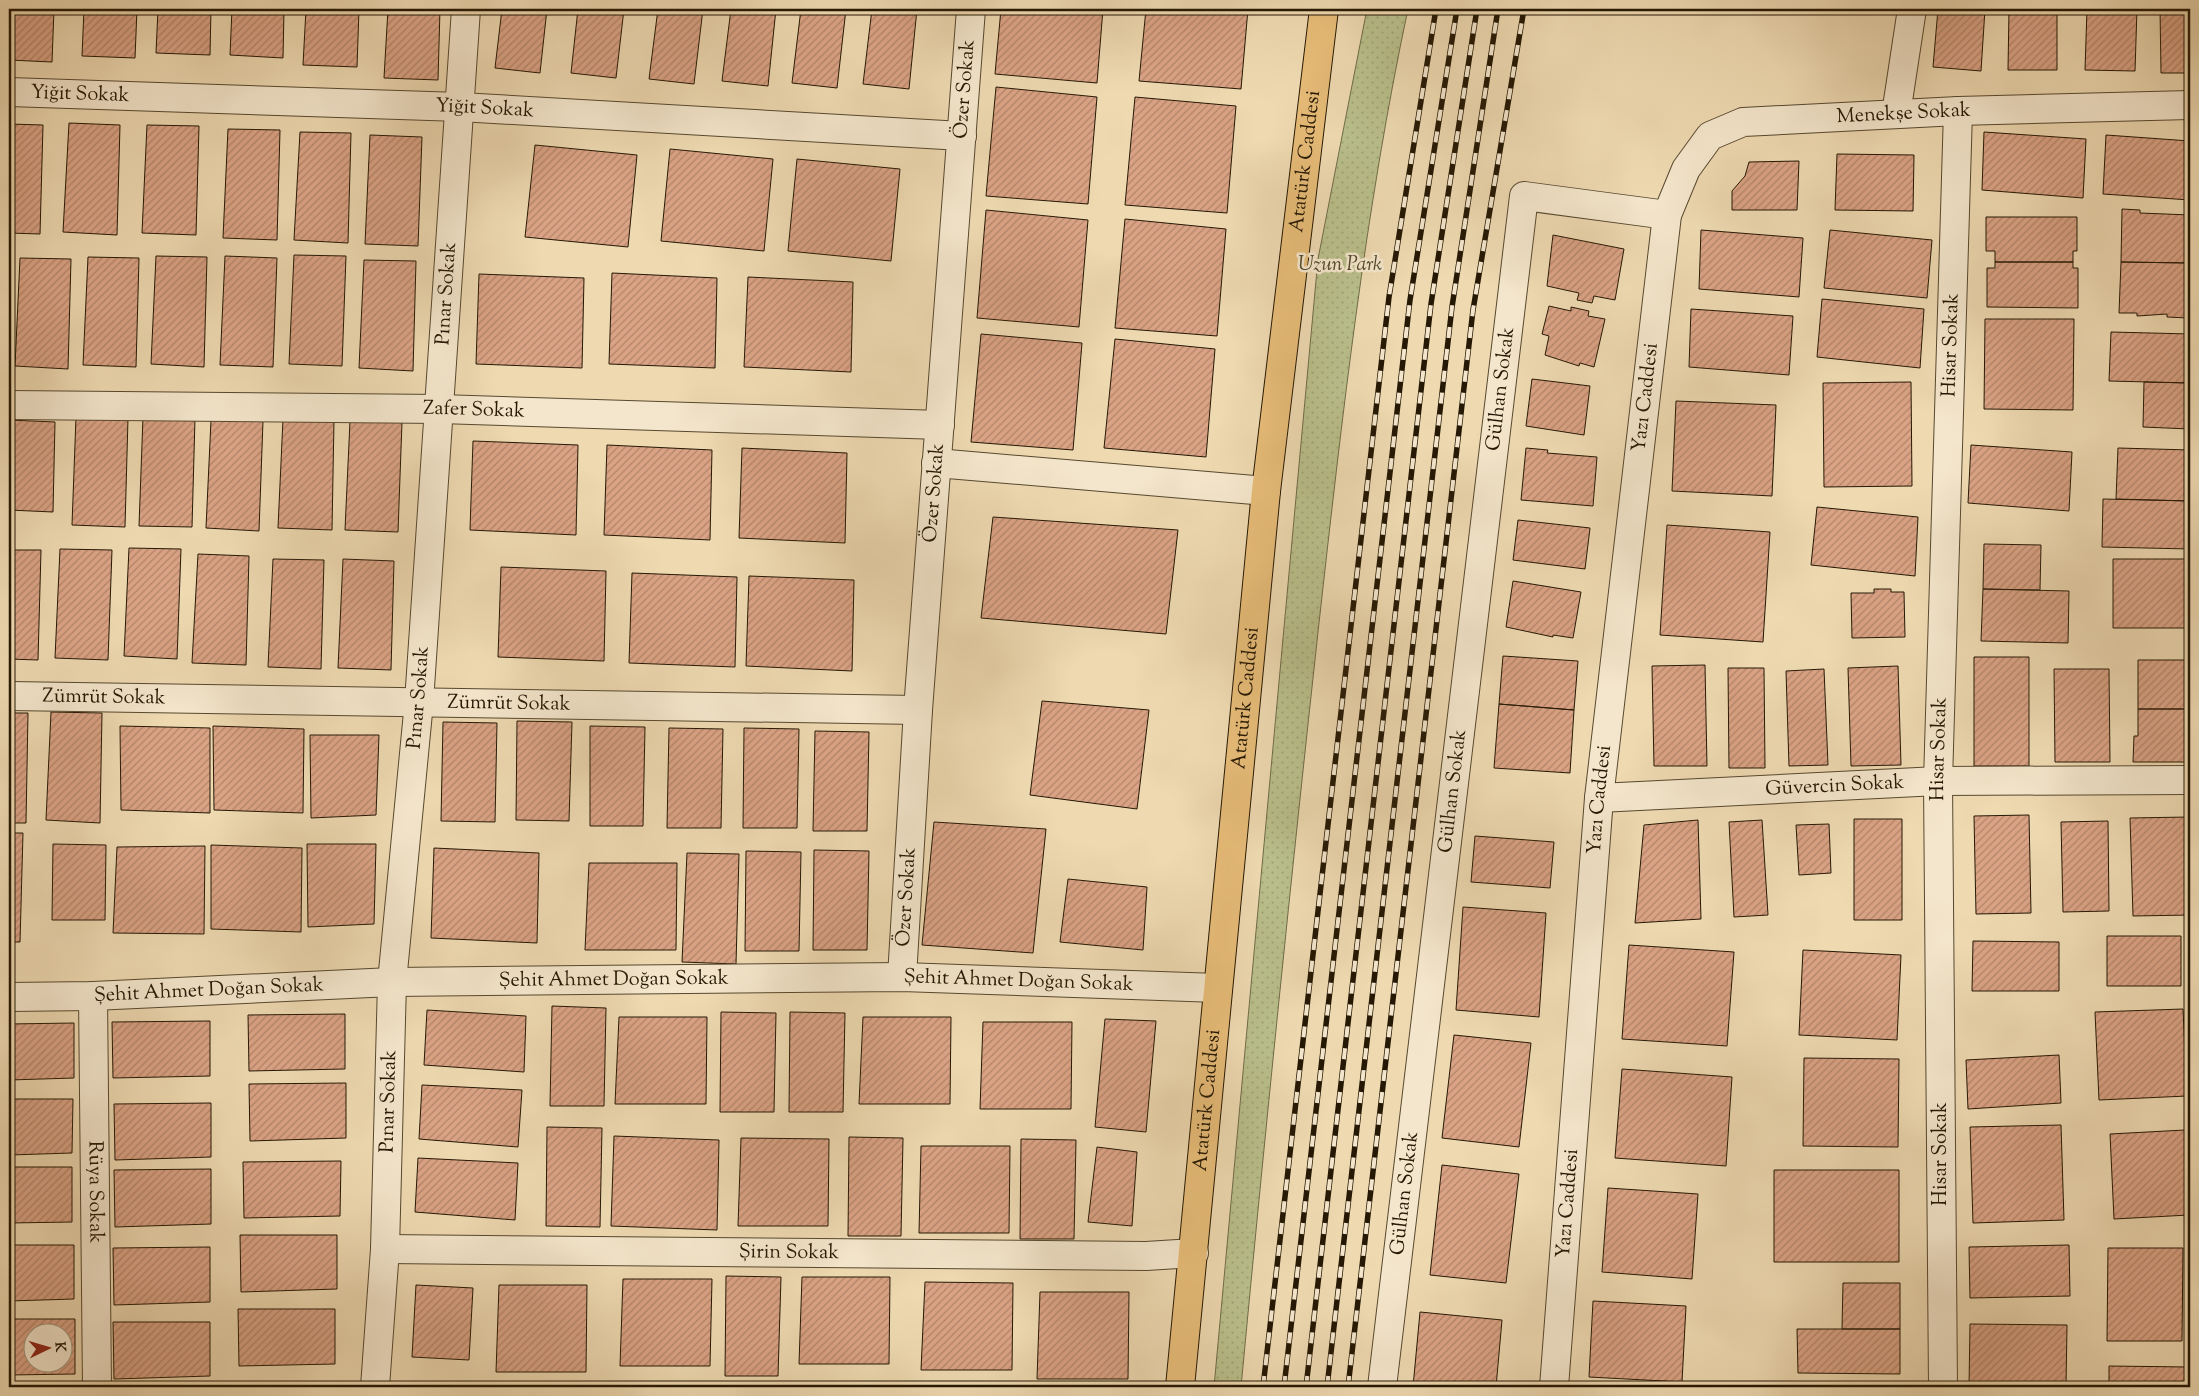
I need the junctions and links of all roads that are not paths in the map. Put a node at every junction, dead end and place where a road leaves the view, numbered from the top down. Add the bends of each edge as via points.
1 (466, 9) edge
2 (971, 9) edge
3 (1912, 9) edge
4 (1325, 13) edge
5 (9, 92) edge
6 (2190, 105) edge
7 (460, 107) junction
8 (1958, 111) junction
9 (1896, 114) junction
10 (962, 136) junction
11 (1667, 215) junction
12 (9, 405) edge
13 (440, 409) junction
14 (940, 425) junction
15 (936, 463) junction
16 (1266, 491) junction
17 (9, 696) edge
18 (419, 702) junction
19 (918, 710) junction
20 (2190, 780) edge
21 (1938, 781) junction
22 (1599, 798) junction
23 (902, 977) junction
24 (392, 982) junction
25 (1218, 988) junction
26 (93, 996) junction
27 (9, 997) edge
28 (385, 1249) junction
29 (1194, 1253) junction
30 (96, 1387) edge
31 (375, 1387) edge
32 (1180, 1387) edge
33 (1382, 1387) edge
34 (1554, 1387) edge
35 (1943, 1387) edge

1 - 7 street, Pınar Sokak
2 - 10 street, Özer Sokak
3 - 9 street
4 - 16 main road, Atatürk Caddesi
5 - 7 street, Yiğit Sokak
6 - 8 street, Menekşe Sokak
7 - 10 street, Yiğit Sokak
7 - 13 street, Pınar Sokak
8 - 9 street, Menekşe Sokak
8 - 21 street, Hisar Sokak
9 - 11 street, Menekşe Sokak via 1743,122 1710,136 1686,169
10 - 14 street, Özer Sokak
11 - 22 street, Yazı Caddesi
11 - 33 street, Gülhan Sokak via 1524,196
12 - 13 street, Zafer Sokak
13 - 14 street, Zafer Sokak
13 - 18 street, Pınar Sokak
14 - 15 street, Özer Sokak
15 - 16 street
15 - 19 street, Özer Sokak
16 - 25 main road, Atatürk Caddesi
17 - 18 street, Zümrüt Sokak
18 - 19 street, Zümrüt Sokak
18 - 24 street, Pınar Sokak
19 - 23 street, Özer Sokak
20 - 21 street, Güvercin Sokak
21 - 22 street, Güvercin Sokak
21 - 35 street, Hisar Sokak
22 - 34 street, Yazı Caddesi
23 - 24 street, Şehit Ahmet Doğan Sokak
23 - 25 street, Şehit Ahmet Doğan Sokak
24 - 26 street, Şehit Ahmet Doğan Sokak
24 - 28 street, Pınar Sokak
25 - 29 main road, Atatürk Caddesi
26 - 27 street, Şehit Ahmet Doğan Sokak
26 - 30 street, Rüya Sokak
28 - 29 street, Şirin Sokak via 1136,1256
28 - 31 street, Pınar Sokak
29 - 32 main road, Atatürk Caddesi

